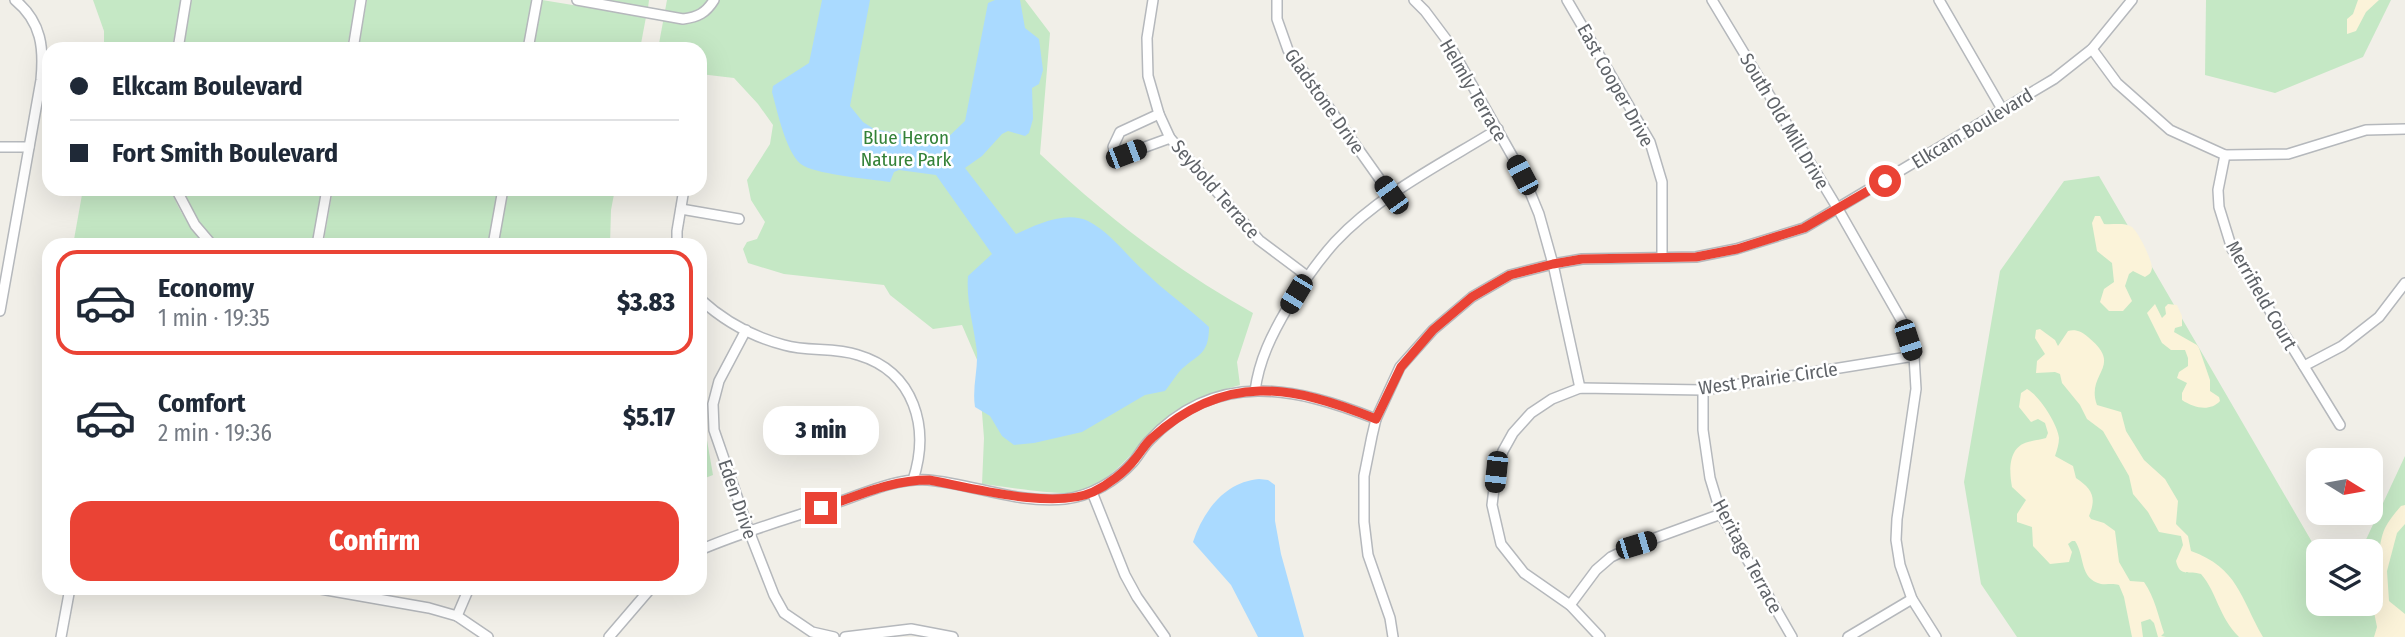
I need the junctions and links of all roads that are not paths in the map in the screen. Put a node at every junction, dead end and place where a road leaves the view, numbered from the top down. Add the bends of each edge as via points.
1 (15, 0) edge
2 (186, 0) edge
3 (361, 0) edge
4 (537, 0) edge
5 (577, 0) edge
6 (714, 0) edge
7 (1153, 0) edge
8 (1277, 0) edge
9 (1414, 0) edge
10 (1567, 0) edge
11 (1712, 0) edge
12 (1939, 0) edge
13 (2132, 0) edge
14 (179, 42) edge
15 (353, 42) edge
16 (529, 42) edge
17 (42, 47) edge
18 (2092, 49) junction
19 (42, 67) edge
20 (2002, 109) junction
21 (1158, 114) junction
22 (1498, 129) junction
23 (2405, 129) edge
24 (1170, 138) junction
25 (0, 146) edge
26 (29, 147) junction
27 (2225, 155) junction
28 (1391, 195) junction
29 (178, 196) edge
30 (326, 196) edge
31 (502, 196) edge
32 (683, 196) edge
33 (681, 209) junction
34 (1838, 209) junction
35 (739, 219) dead end
36 (206, 238) edge
37 (318, 238) edge
38 (494, 238) edge
39 (678, 238) edge
40 (1662, 257) junction
41 (1553, 264) junction
42 (1307, 276) junction
43 (2405, 283) edge
44 (707, 305) edge
45 (0, 311) edge
46 (746, 330) junction
47 (1914, 356) junction
48 (2304, 366) junction
49 (1580, 388) junction
50 (1703, 390) junction
51 (1255, 391) junction
52 (1376, 419) junction
53 (2340, 425) dead end
54 (914, 480) junction
55 (1092, 492) junction
56 (1721, 514) junction
57 (749, 531) junction
58 (707, 547) edge
59 (69, 595) edge
60 (355, 595) edge
61 (466, 595) edge
62 (646, 595) edge
63 (1912, 599) junction
64 (1570, 605) junction
65 (457, 616) junction
66 (811, 635) edge
67 (61, 637) edge
68 (488, 637) edge
69 (609, 637) edge
70 (834, 637) edge
71 (845, 637) edge
72 (953, 637) edge
73 (1165, 637) edge
74 (1393, 637) edge
75 (1600, 637) edge
76 (1792, 637) edge
77 (1848, 637) edge
78 (1936, 637) edge

1 - 17 street via 40,34
2 - 14 street
3 - 15 street
4 - 16 street
5 - 6 street via 683,19 697,17
7 - 21 street, Seybold Terrace via 1148,76
8 - 28 street, Gladstone Drive via 1277,19 1288,50
9 - 22 street, Helmly Terrace via 1446,39
10 - 40 street, East Cooper Drive via 1650,142 1662,182
11 - 34 street, South Old Mill Drive
12 - 20 street
13 - 18 street, Elkcam Boulevard
18 - 20 street, Elkcam Boulevard via 2054,79
18 - 27 street via 2118,83 2170,130
19 - 26 street
20 - 34 street, Elkcam Boulevard
21 - 24 street, Seybold Terrace
21 - 24 street via 1120,132 1113,147 1126,154
22 - 28 street
22 - 41 street, Helmly Terrace via 1539,214
23 - 27 street via 2366,130 2288,153
24 - 42 street, Seybold Terrace via 1259,240
25 - 26 street
26 - 45 street
27 - 48 street, Merrifield Court via 2219,207 2232,249
28 - 42 street via 1335,242
29 - 36 street
30 - 37 street
31 - 38 street
32 - 33 street
33 - 35 street
33 - 39 street
34 - 40 street, Elkcam Boulevard via 1804,228 1737,249 1696,257
34 - 47 street, South Old Mill Drive via 1903,323
40 - 41 street, Elkcam Boulevard
41 - 49 street, Helmly Terrace
41 - 52 street, Elkcam Boulevard via 1510,275 1452,313 1401,367
42 - 51 street via 1275,329 1258,368
43 - 48 street via 2379,317 2342,346
44 - 46 street
46 - 54 street via 782,345 859,355 882,366 901,384 917,412 922,440
46 - 57 street, Eden Drive via 719,381 713,404 714,430
47 - 50 street, West Prairie Circle
47 - 63 street, South Old Mill Drive via 1916,389 1896,519 1900,565
48 - 53 street, Merrifield Court
49 - 50 street, West Prairie Circle
49 - 64 street via 1552,399 1513,433 1496,472 1492,505 1501,544 1511,559
50 - 56 street, Heritage Terrace via 1703,430
51 - 52 street via 1317,398
51 - 55 street via 1234,393 1179,416 1150,440 1121,474
52 - 74 street, Elkcam Boulevard via 1364,476 1364,522 1368,555
54 - 55 street via 1035,498 1065,499
54 - 57 street
55 - 73 street via 1125,575
56 - 64 street via 1611,557
56 - 76 street, Heritage Terrace
57 - 58 street
57 - 66 street, Eden Drive via 784,613
59 - 67 street
60 - 65 street
61 - 65 street
62 - 69 street
63 - 77 street
63 - 78 street, South Old Mill Drive
64 - 75 street
65 - 68 street
66 - 70 street, Eden Drive
71 - 72 street via 911,629

